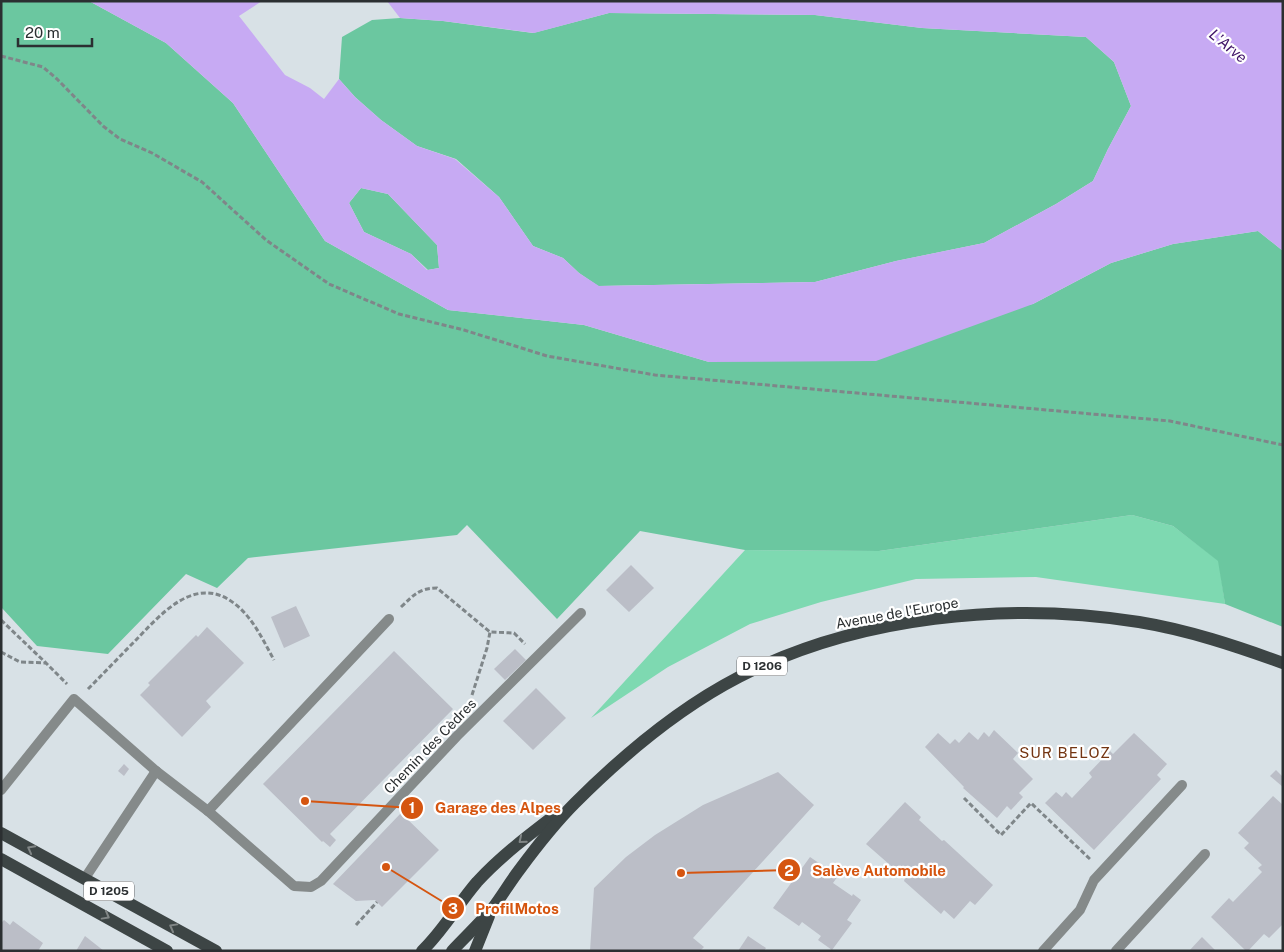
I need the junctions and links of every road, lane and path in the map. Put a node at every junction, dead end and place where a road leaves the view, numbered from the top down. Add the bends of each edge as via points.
1 (1, 56) edge
2 (1283, 446) edge
3 (581, 613) dead end
4 (389, 619) joint
5 (1, 620) edge
6 (490, 632) junction
7 (1, 652) edge
8 (538, 657) junction
9 (274, 660) dead end
10 (46, 663) junction
11 (1283, 663) edge
12 (74, 699) junction
13 (470, 699) dead end
14 (156, 771) junction
15 (602, 778) junction
16 (1182, 786) dead end
17 (1, 790) edge
18 (964, 798) dead end
19 (208, 811) junction
20 (1, 833) edge
21 (1205, 854) dead end
22 (1, 859) edge
23 (1102, 871) junction
24 (85, 878) junction
25 (377, 902) dead end
26 (492, 909) junction
27 (356, 925) dead end
28 (165, 950) edge
29 (216, 951) edge
30 (422, 951) edge
31 (452, 951) edge
32 (475, 951) edge
33 (1043, 951) edge
34 (1116, 951) edge

1 - 2 path via 44,67 120,139 202,182 266,240 330,284 399,314 547,356 655,375 1170,421
3 - 8 street, Chemin des Cèdres
4 - 6 path via 417,592 437,588
4 - 19 street
5 - 10 path
6 - 8 path via 514,633
6 - 13 path via 488,648
7 - 10 path via 20,662
8 - 19 street, Chemin des Cèdres via 457,736 321,881 311,887 294,886
9 - 12 path via 253,624 234,604 217,595 202,594 184,598 162,613
10 - 12 path via 70,688
11 - 15 main road, Avenue de l'Europe / D 1206 via 1237,646 1174,629 1088,615 976,615 897,625 834,639 739,677 695,703
12 - 14 street, Chemin des Cèdres
12 - 17 street
14 - 19 street, Chemin des Cèdres
14 - 24 street
15 - 26 main road, Avenue de l'Europe / D 1206 via 554,826
15 -> 30 main road via 494,866
16 - 23 street
18 - 23 path via 1001,835 1031,803
24 -> 20 main road, D 1205
21 - 34 street
22 -> 28 main road, D 1205
23 - 33 street via 1094,880 1080,910
29 -> 24 main road, D 1205
25 - 27 path
26 - 31 main road, Avenue de l'Europe / D 1206
26 - 32 main road, Avenue de l'Europe / D 1206

